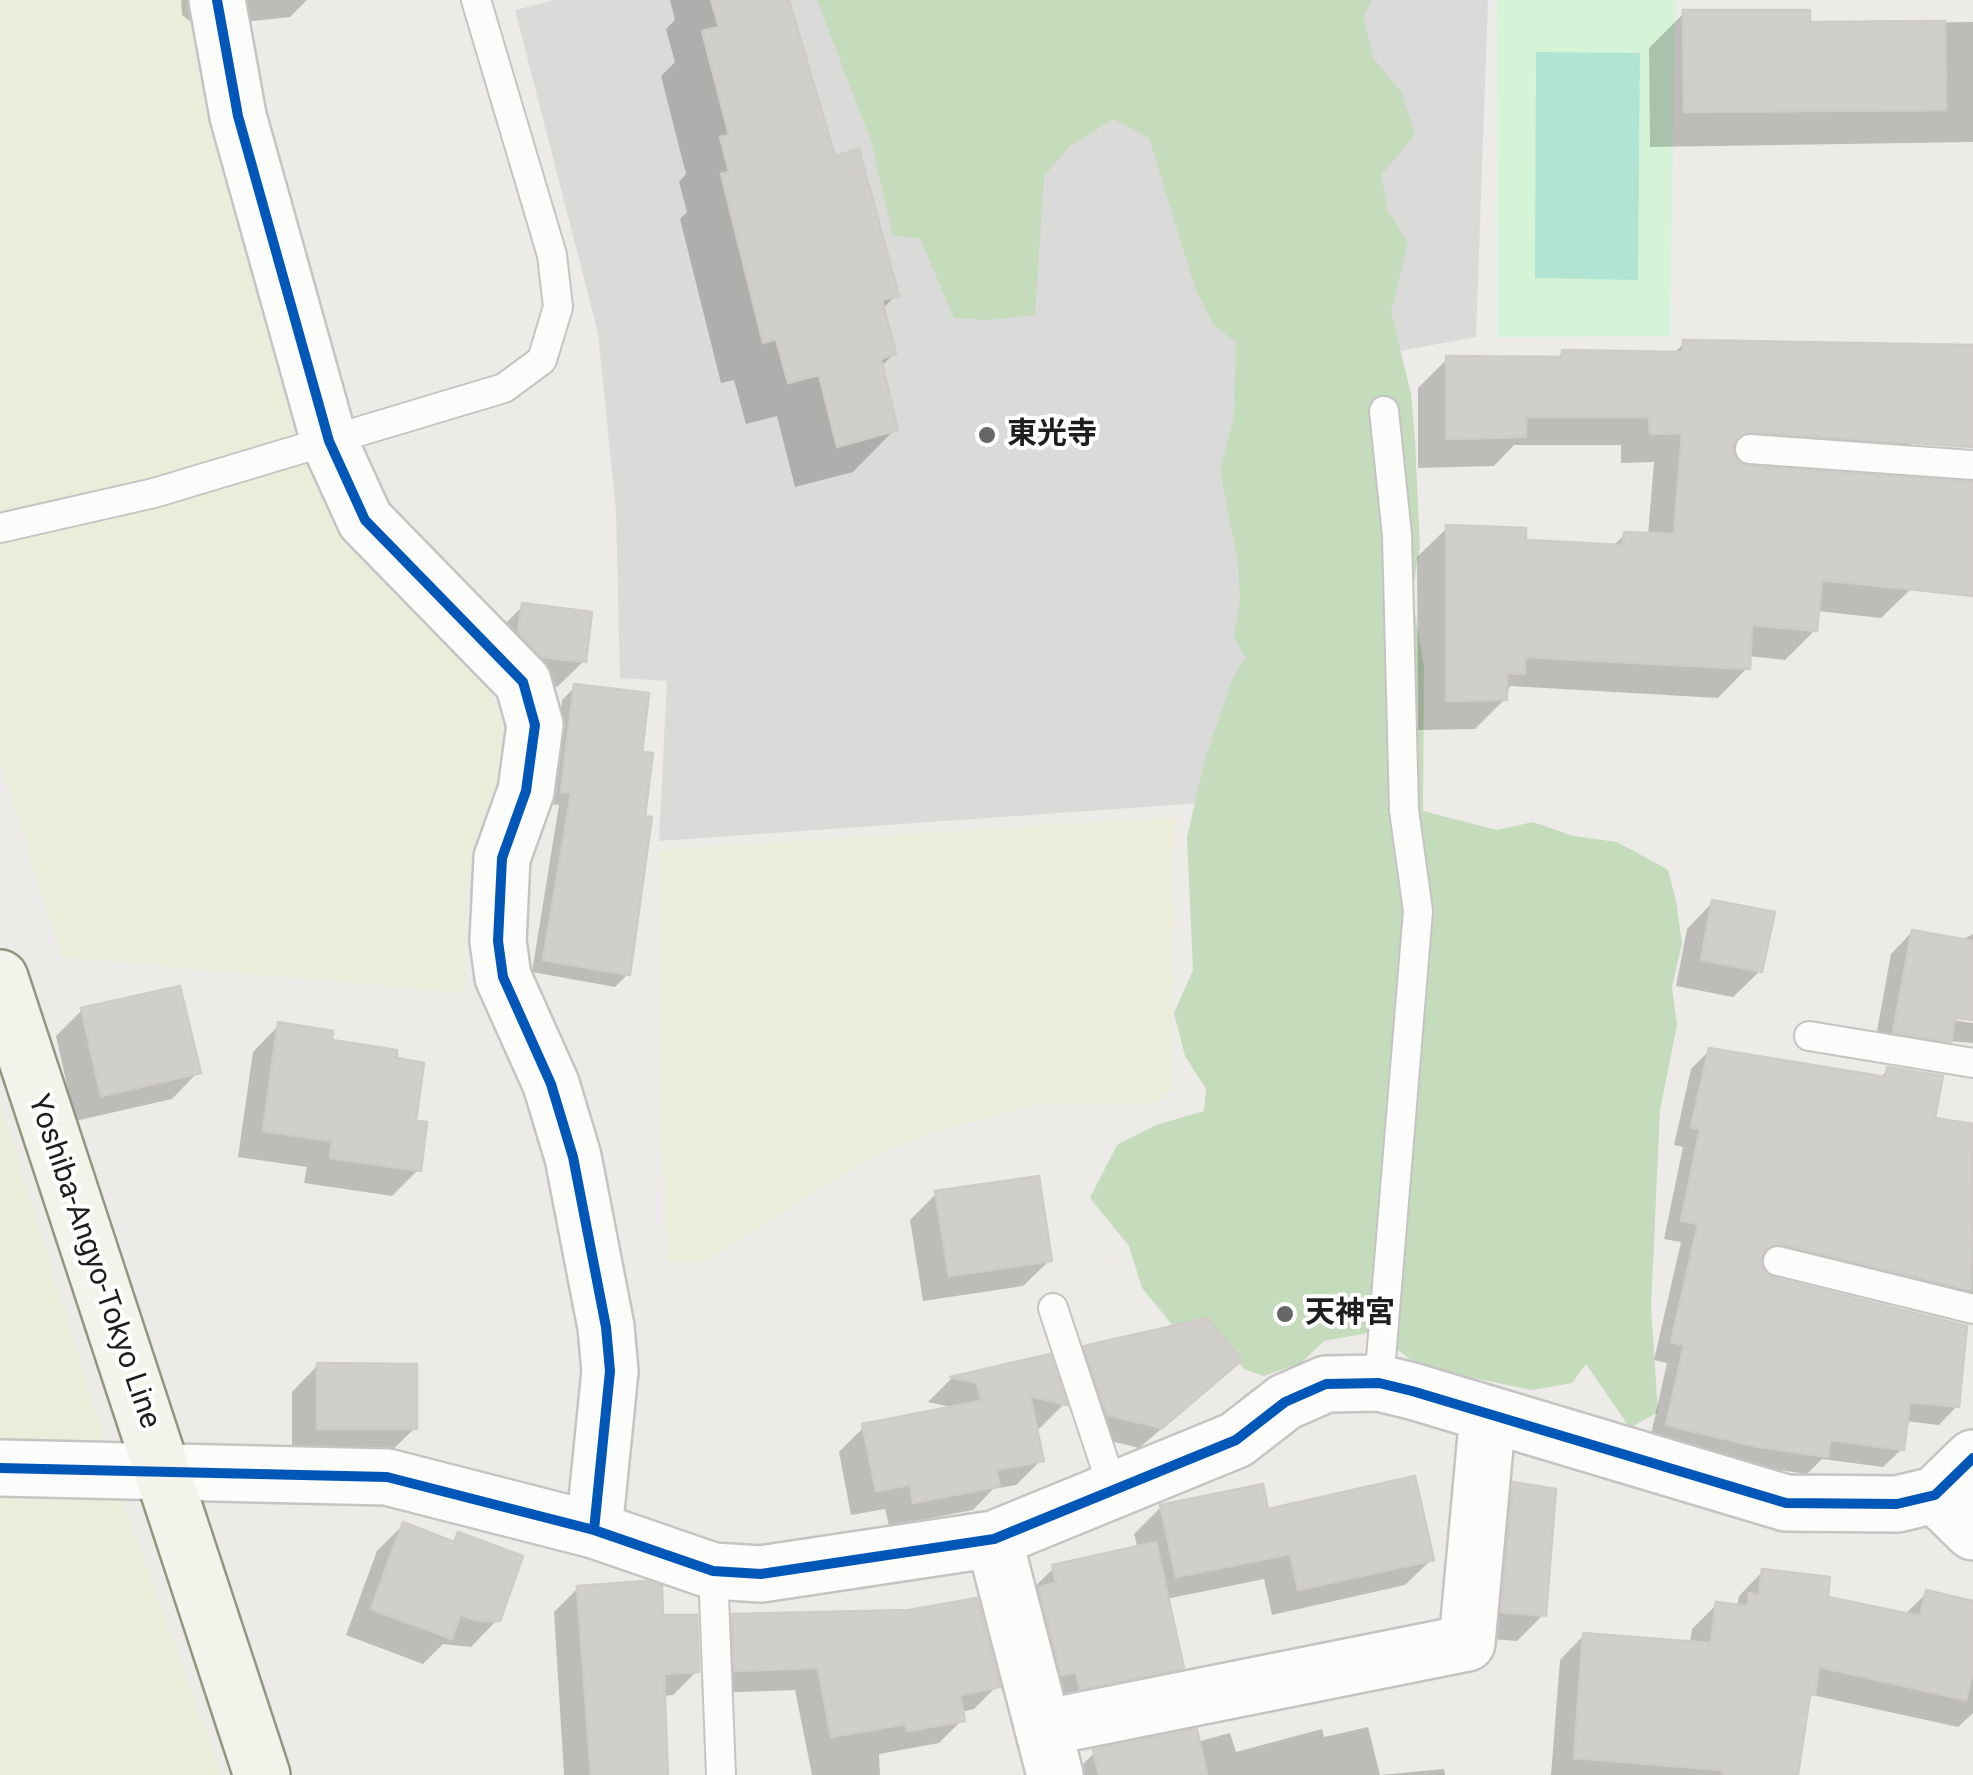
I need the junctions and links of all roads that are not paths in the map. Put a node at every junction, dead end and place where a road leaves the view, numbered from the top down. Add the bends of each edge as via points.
1 (217, 0) edge
2 (476, 0) edge
3 (1384, 411) dead end
4 (329, 442) junction
5 (1750, 449) dead end
6 (1973, 465) edge
7 (0, 528) edge
8 (0, 978) edge
9 (1809, 1036) dead end
10 (1973, 1063) edge
11 (1778, 1261) dead end
12 (1053, 1308) dead end
13 (1973, 1309) edge
14 (1378, 1384) junction
15 (1488, 1414) junction
16 (0, 1468) edge
17 (163, 1468) junction
18 (1113, 1489) junction
19 (1960, 1495) edge
20 (594, 1530) junction
21 (994, 1539) junction
22 (712, 1571) junction
23 (1048, 1752) edge
24 (262, 1775) edge
25 (721, 1775) edge

1 - 4 street via 238,116
2 - 4 lane via 552,255 558,308 542,360 504,388
3 - 14 lane via 1398,534 1404,810 1418,911
4 - 7 lane via 154,493
4 - 20 street via 366,520 524,682 535,725 526,791 502,858 498,941 502,976 551,1084 573,1157 606,1327 610,1370
5 - 6 lane
8 - 17 main road, Yoshiba-Angyo-Tokyo Line
9 - 10 lane
11 - 13 lane
12 - 18 lane
14 - 15 street
14 - 18 street via 1326,1384 1285,1402 1236,1440
15 - 19 street via 1786,1502 1897,1504
15 - 23 street via 1467,1643
16 - 17 street
17 - 20 street via 387,1477
17 - 24 main road, Yoshiba-Angyo-Tokyo Line
18 - 21 street
20 - 22 street
21 - 22 street via 762,1574
21 - 23 street
22 - 25 lane

